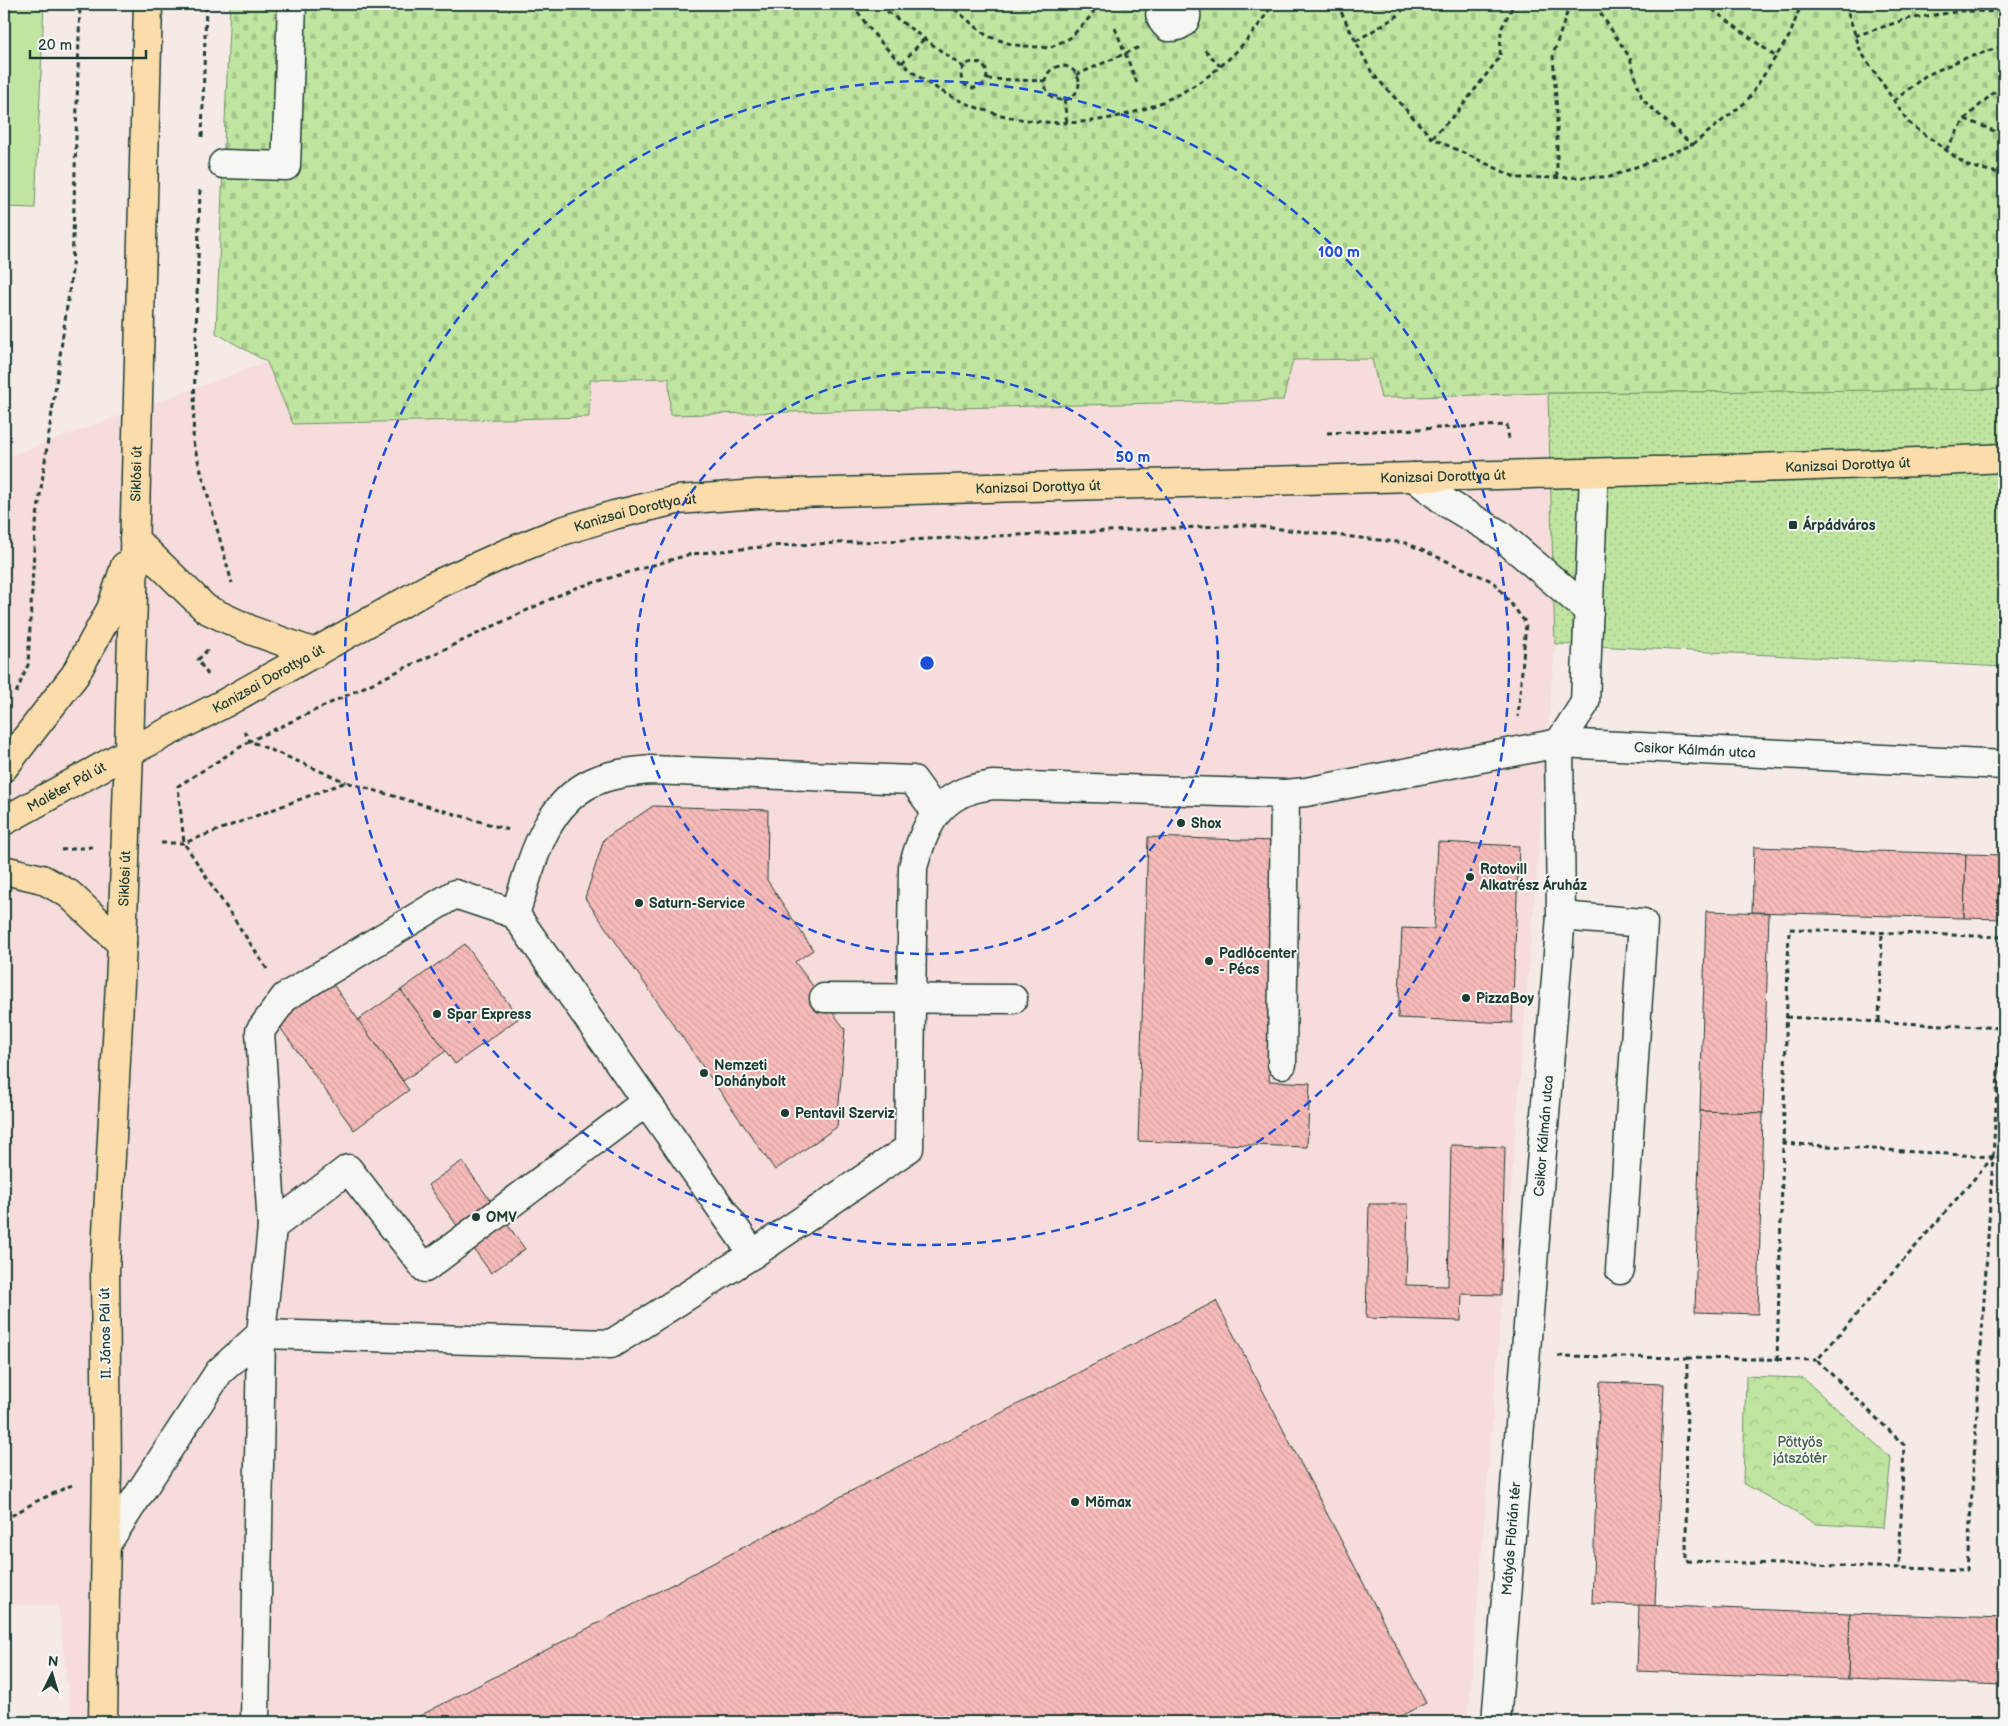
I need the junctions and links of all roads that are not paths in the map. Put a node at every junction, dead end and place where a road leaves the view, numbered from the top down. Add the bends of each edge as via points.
1 (148, 4) edge
2 (292, 4) edge
3 (1168, 4) edge
4 (1180, 4) edge
5 (223, 164) dead end
6 (2004, 458) edge
7 (1594, 473) junction
8 (1414, 476) junction
9 (134, 539) junction
10 (1589, 611) junction
11 (315, 653) junction
12 (1559, 743) junction
13 (129, 752) junction
14 (2004, 765) edge
15 (4, 767) edge
16 (1285, 794) junction
17 (936, 812) junction
18 (4, 821) edge
19 (4, 870) edge
20 (515, 914) junction
21 (1561, 916) junction
22 (122, 944) junction
23 (824, 998) dead end
24 (911, 998) junction
25 (1013, 999) dead end
26 (1282, 1064) dead end
27 (646, 1102) junction
28 (272, 1226) junction
29 (753, 1254) junction
30 (1620, 1270) dead end
31 (261, 1334) junction
32 (1525, 1356) joint
33 (107, 1544) junction
34 (104, 1722) edge
35 (255, 1722) edge
36 (1496, 1722) edge

1 - 9 main road, Siklósi út
2 - 5 street via 286,166
3 - 4 street via 1163,6 1160,14 1168,28 1184,24 1186,16
6 - 7 main road, Kanizsai Dorottya út
7 - 8 main road, Kanizsai Dorottya út
7 - 10 street
8 - 10 street via 1447,504 1499,534
8 - 11 main road, Kanizsai Dorottya út via 767,494 677,500 570,528 507,552 432,588
9 - 11 main road via 206,609
9 - 13 main road, Siklósi út
9 - 15 main road via 111,609 75,675
10 - 12 street via 1585,703
11 - 13 main road, Kanizsai Dorottya út
12 - 14 street, Csikor Kálmán utca
12 - 16 street
12 - 21 street, Csikor Kálmán utca
13 - 18 main road, Maléter Pál út
13 - 22 main road, Siklósi út
16 - 17 street via 992,785 969,790 949,800
16 - 26 street
17 - 20 street via 913,780 650,770 626,773 590,783 558,810 547,824
17 - 24 street via 920,840 913,867
19 - 22 main road via 42,879 68,894
20 - 27 street
20 - 28 street via 455,894 285,997 260,1030
21 - 30 street via 1643,924
21 - 32 street, Csikor Kálmán utca
22 - 33 main road, II. János Pál út via 105,1272
23 - 24 street
24 - 25 street
24 - 29 street via 909,1148
27 - 28 street via 425,1268 348,1169
27 - 29 street
28 - 31 street
29 - 31 street via 612,1344
31 - 33 street via 219,1372
31 - 35 street
32 - 36 street, Mátyás Flórián tér
33 - 34 main road, II. János Pál út

